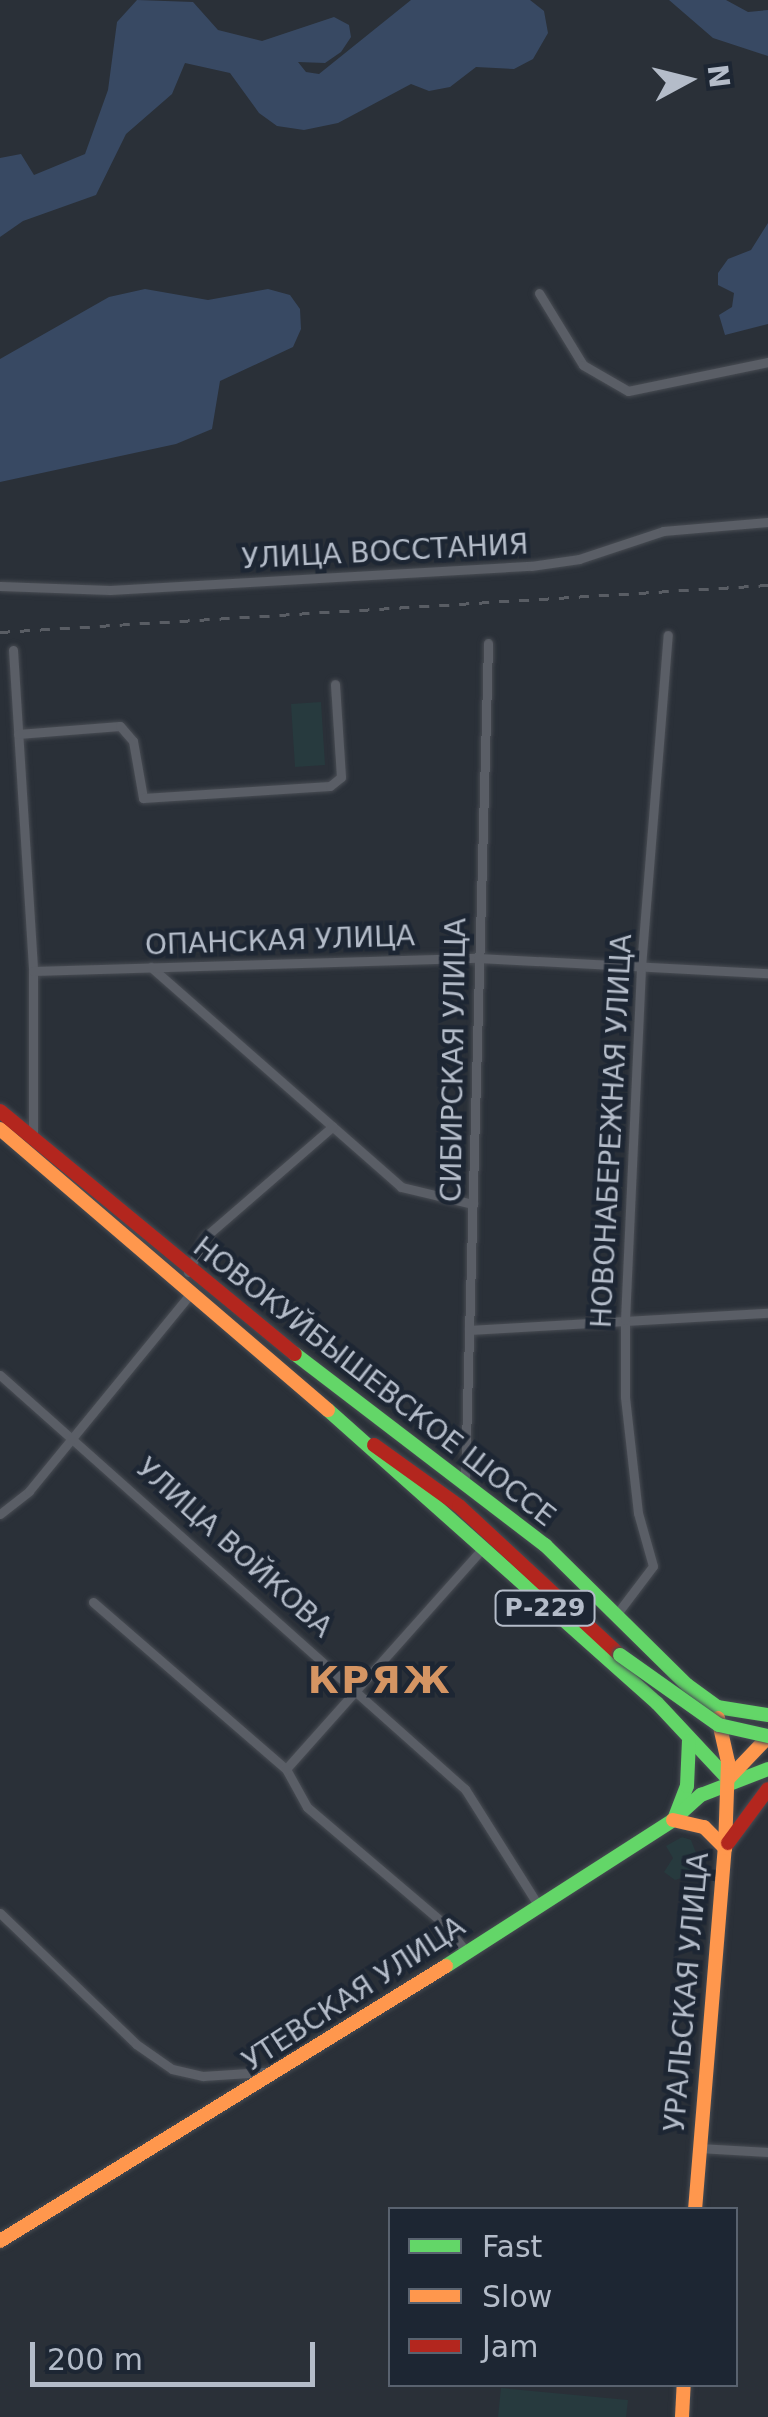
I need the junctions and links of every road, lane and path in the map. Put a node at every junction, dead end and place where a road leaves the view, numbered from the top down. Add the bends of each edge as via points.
1 (540, 293) dead end
2 (768, 362) edge
3 (768, 522) edge
4 (0, 586) edge
5 (668, 634) dead end
6 (488, 643) dead end
7 (12, 650) dead end
8 (335, 684) dead end
9 (18, 734) junction
10 (478, 958) junction
11 (152, 967) junction
12 (640, 967) junction
13 (33, 971) junction
14 (768, 973) edge
15 (0, 1111) edge
16 (332, 1126) junction
17 (0, 1129) edge
18 (34, 1138) junction
19 (473, 1204) junction
20 (188, 1272) junction
21 (190, 1294) junction
22 (768, 1313) edge
23 (625, 1320) junction
24 (469, 1330) junction
25 (0, 1374) edge
26 (72, 1435) junction
27 (360, 1437) junction
28 (465, 1478) junction
29 (0, 1514) edge
30 (480, 1551) junction
31 (93, 1602) dead end
32 (616, 1615) junction
33 (687, 1686) junction
34 (356, 1687) junction
35 (717, 1707) junction
36 (661, 1708) junction
37 (768, 1714) edge
38 (768, 1736) edge
39 (689, 1740) junction
40 (768, 1768) edge
41 (286, 1769) junction
42 (728, 1779) junction
43 (768, 1789) edge
44 (673, 1820) junction
45 (725, 1848) junction
46 (538, 1905) junction
47 (0, 1913) edge
48 (465, 1950) junction
49 (282, 2071) junction
50 (699, 2148) junction
51 (768, 2152) edge
52 (695, 2207) edge
53 (0, 2241) edge
54 (684, 2387) edge
55 (682, 2417) edge

1 - 2 street via 583,365 628,391
3 - 4 street, УЛИЦА ВОССТАНИЯ via 663,531 579,559 531,566 110,590
5 - 12 street, НОВОНАБЕРЕЖНАЯ УЛИЦА
6 - 10 street, СИБИРСКАЯ УЛИЦА
7 - 9 street
8 - 9 street via 341,777 330,786 143,798 133,741 120,726
9 - 13 street
10 - 11 street, ОПАНСКАЯ УЛИЦА
10 - 12 street, ОПАНСКАЯ УЛИЦА
10 - 19 street, СИБИРСКАЯ УЛИЦА
11 - 13 street, ОПАНСКАЯ УЛИЦА
11 - 16 street
12 - 14 street, ОПАНСКАЯ УЛИЦА
12 - 23 street, НОВОНАБЕРЕЖНАЯ УЛИЦА
13 - 18 street
15 - 18 main road, НОВОКУЙБЫШЕВСКОЕ ШОССЕ
16 - 19 street via 401,1187
16 - 20 street via 205,1236
17 - 21 main road, НОВОКУЙБЫШЕВСКОЕ ШОССЕ
18 - 20 main road, НОВОКУЙБЫШЕВСКОЕ ШОССЕ
19 - 24 street, СИБИРСКАЯ УЛИЦА
20 - 28 main road, НОВОКУЙБЫШЕВСКОЕ ШОССЕ
21 - 26 street
21 - 27 main road, НОВОКУЙБЫШЕВСКОЕ ШОССЕ
22 - 23 street
23 - 24 street
23 - 32 street, НОВОНАБЕРЕЖНАЯ УЛИЦА via 625,1398 638,1513 653,1566
24 - 28 street, СИБИРСКАЯ УЛИЦА
25 - 26 street, УЛИЦА ВОЙКОВА
26 - 29 street via 29,1491
26 - 34 street, УЛИЦА ВОЙКОВА
27 - 30 main road, НОВОКУЙБЫШЕВСКОЕ ШОССЕ / Р-229
27 - 38 main road, НОВОКУЙБЫШЕВСКОЕ ШОССЕ, bridge via 458,1506 620,1655 689,1708 719,1725
28 - 32 main road, НОВОКУЙБЫШЕВСКОЕ ШОССЕ
30 - 34 street
30 - 36 main road, НОВОКУЙБЫШЕВСКОЕ ШОССЕ / Р-229
31 - 41 street
32 - 33 main road, НОВОКУЙБЫШЕВСКОЕ ШОССЕ
33 - 35 main road, НОВОКУЙБЫШЕВСКОЕ ШОССЕ
33 - 36 main road via 682,1700
34 - 41 street
34 - 46 street, УЛИЦА ВОЙКОВА via 469,1793
35 - 37 main road, НОВОКУЙБЫШЕВСКОЕ ШОССЕ
35 - 42 main road, УРАЛЬСКАЯ УЛИЦА
36 - 39 main road, НОВОКУЙБЫШЕВСКОЕ ШОССЕ / Р-229
38 - 42 main road
39 - 42 main road, НОВОКУЙБЫШЕВСКОЕ ШОССЕ / Р-229
39 - 44 main road via 686,1786
40 - 42 main road
41 - 48 street via 308,1807 442,1922
42 - 44 main road, УТЕВСКАЯ УЛИЦА
42 - 45 main road, УРАЛЬСКАЯ УЛИЦА
43 - 45 main road
44 - 45 main road via 704,1828
44 - 46 main road, УТЕВСКАЯ УЛИЦА
45 - 50 main road, УРАЛЬСКАЯ УЛИЦА
46 - 48 main road, УТЕВСКАЯ УЛИЦА
47 - 49 street via 136,2044 172,2069 203,2076
48 - 49 main road, УТЕВСКАЯ УЛИЦА
49 - 53 main road, УТЕВСКАЯ УЛИЦА
50 - 51 street
50 - 52 main road, УРАЛЬСКАЯ УЛИЦА
54 - 55 main road

